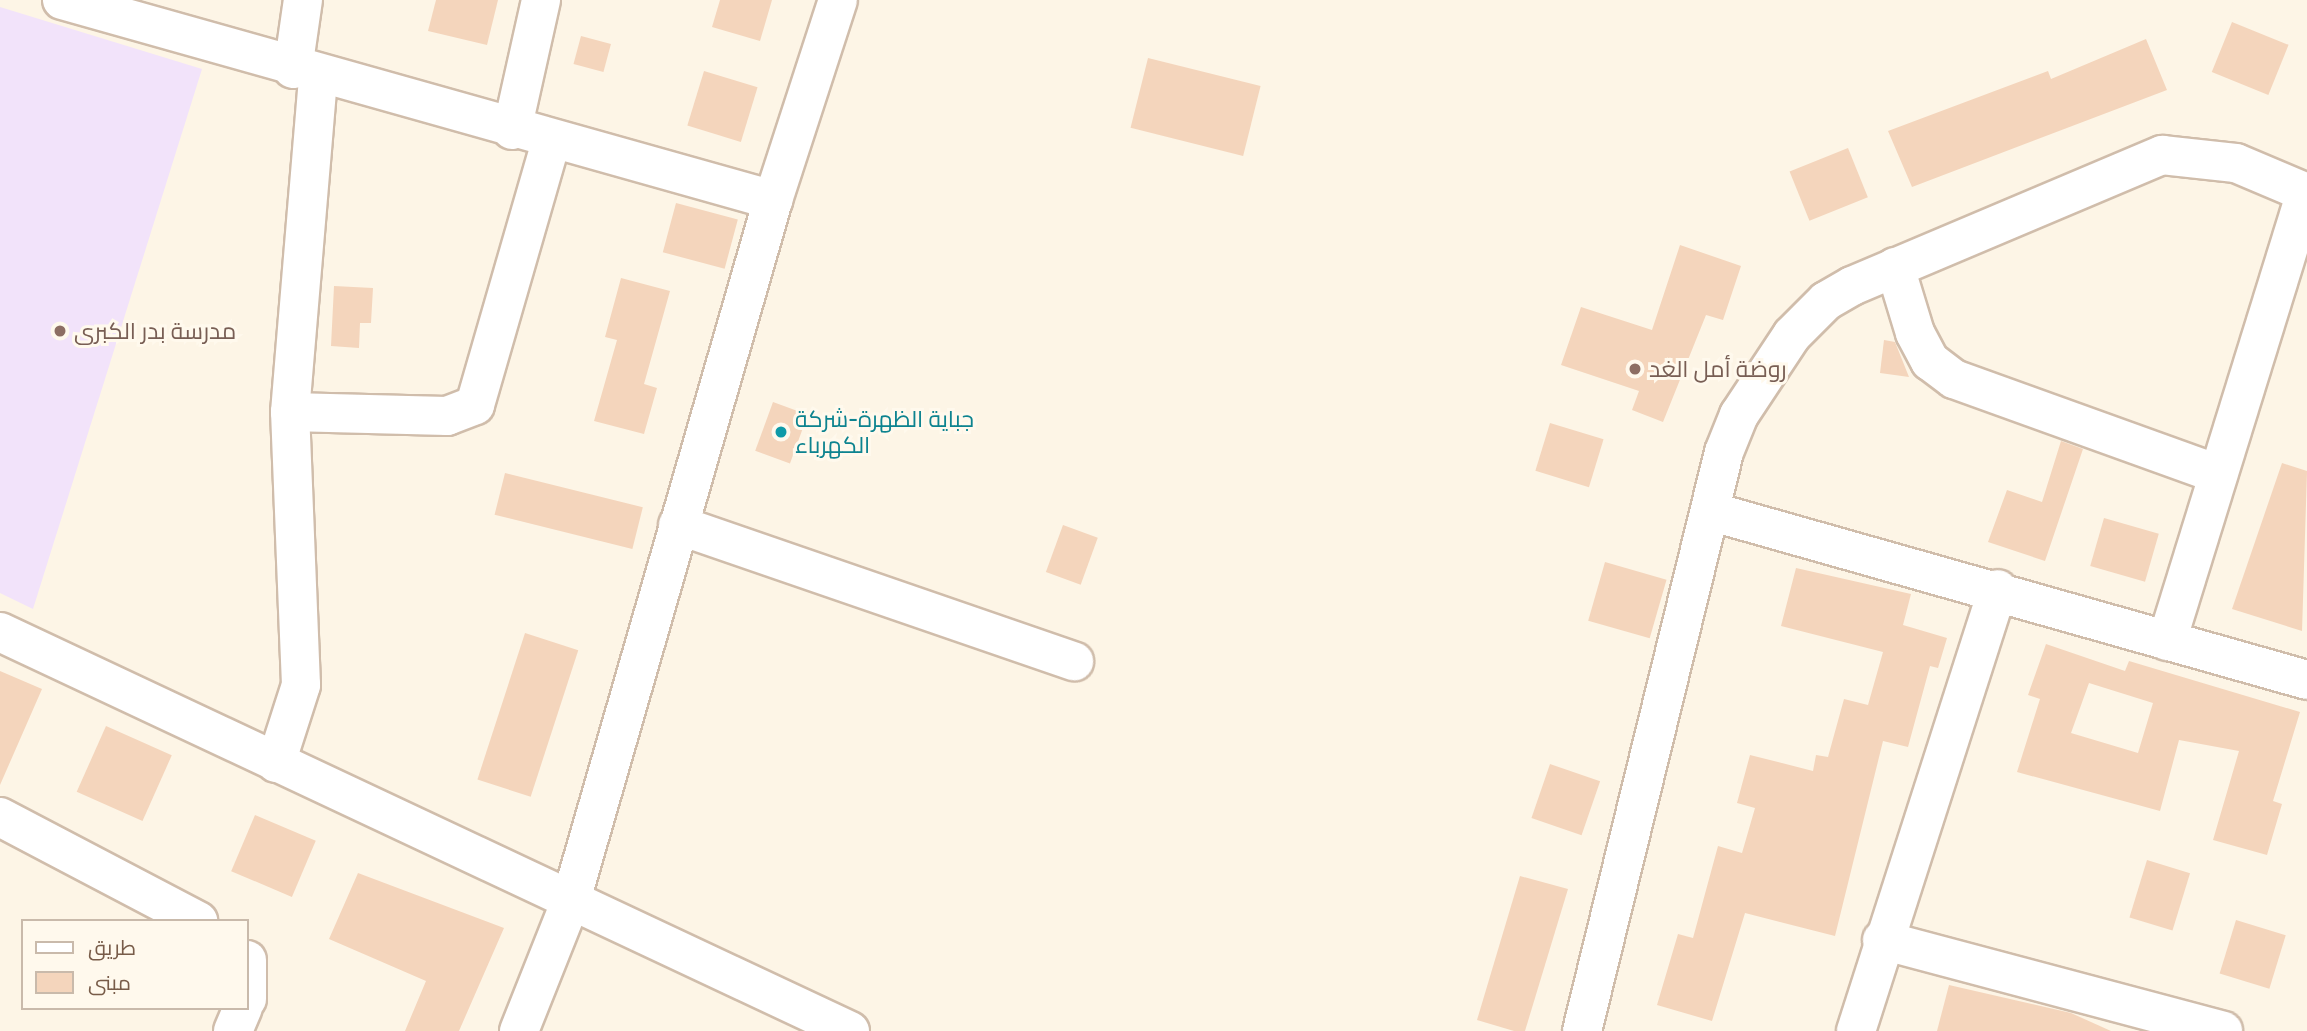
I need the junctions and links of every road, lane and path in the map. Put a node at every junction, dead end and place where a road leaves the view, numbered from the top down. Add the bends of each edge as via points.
1 (62, 0) edge
2 (303, 0) edge
3 (541, 0) edge
4 (838, 0) edge
5 (306, 72) junction
6 (512, 130) junction
7 (551, 141) junction
8 (2306, 193) edge
9 (773, 200) junction
10 (1895, 267) junction
11 (290, 412) junction
12 (2215, 474) junction
13 (1713, 512) junction
14 (678, 525) junction
15 (1998, 589) junction
16 (0, 632) edge
17 (2167, 641) junction
18 (1074, 661) dead end
19 (2307, 680) edge
20 (276, 763) junction
21 (0, 817) edge
22 (570, 900) junction
23 (194, 919) edge
24 (1882, 940) junction
25 (242, 1010) edge
26 (233, 1031) edge
27 (519, 1031) edge
28 (850, 1031) edge
29 (1582, 1031) edge
30 (1856, 1031) edge
31 (2223, 1031) edge

1 - 5 street
2 - 5 street
3 - 6 street
4 - 9 street
5 - 6 street
5 - 11 street
6 - 7 street
7 - 9 street
7 - 11 street via 475,405 447,416
8 - 10 street via 2236,163 2162,155
8 - 12 street
9 - 14 street
10 - 12 street via 1915,333 1930,361 1954,379
10 - 13 street via 1825,301 1792,335 1739,415 1724,452
11 - 20 street via 302,685
12 - 17 street
13 - 15 street
13 - 29 street
14 - 18 street
14 - 22 street
15 - 17 street
15 - 24 street
16 - 20 street
17 - 19 street
20 - 22 street
21 - 23 street
22 - 27 street
22 - 28 street
24 - 30 street
24 - 31 street
25 - 26 street

